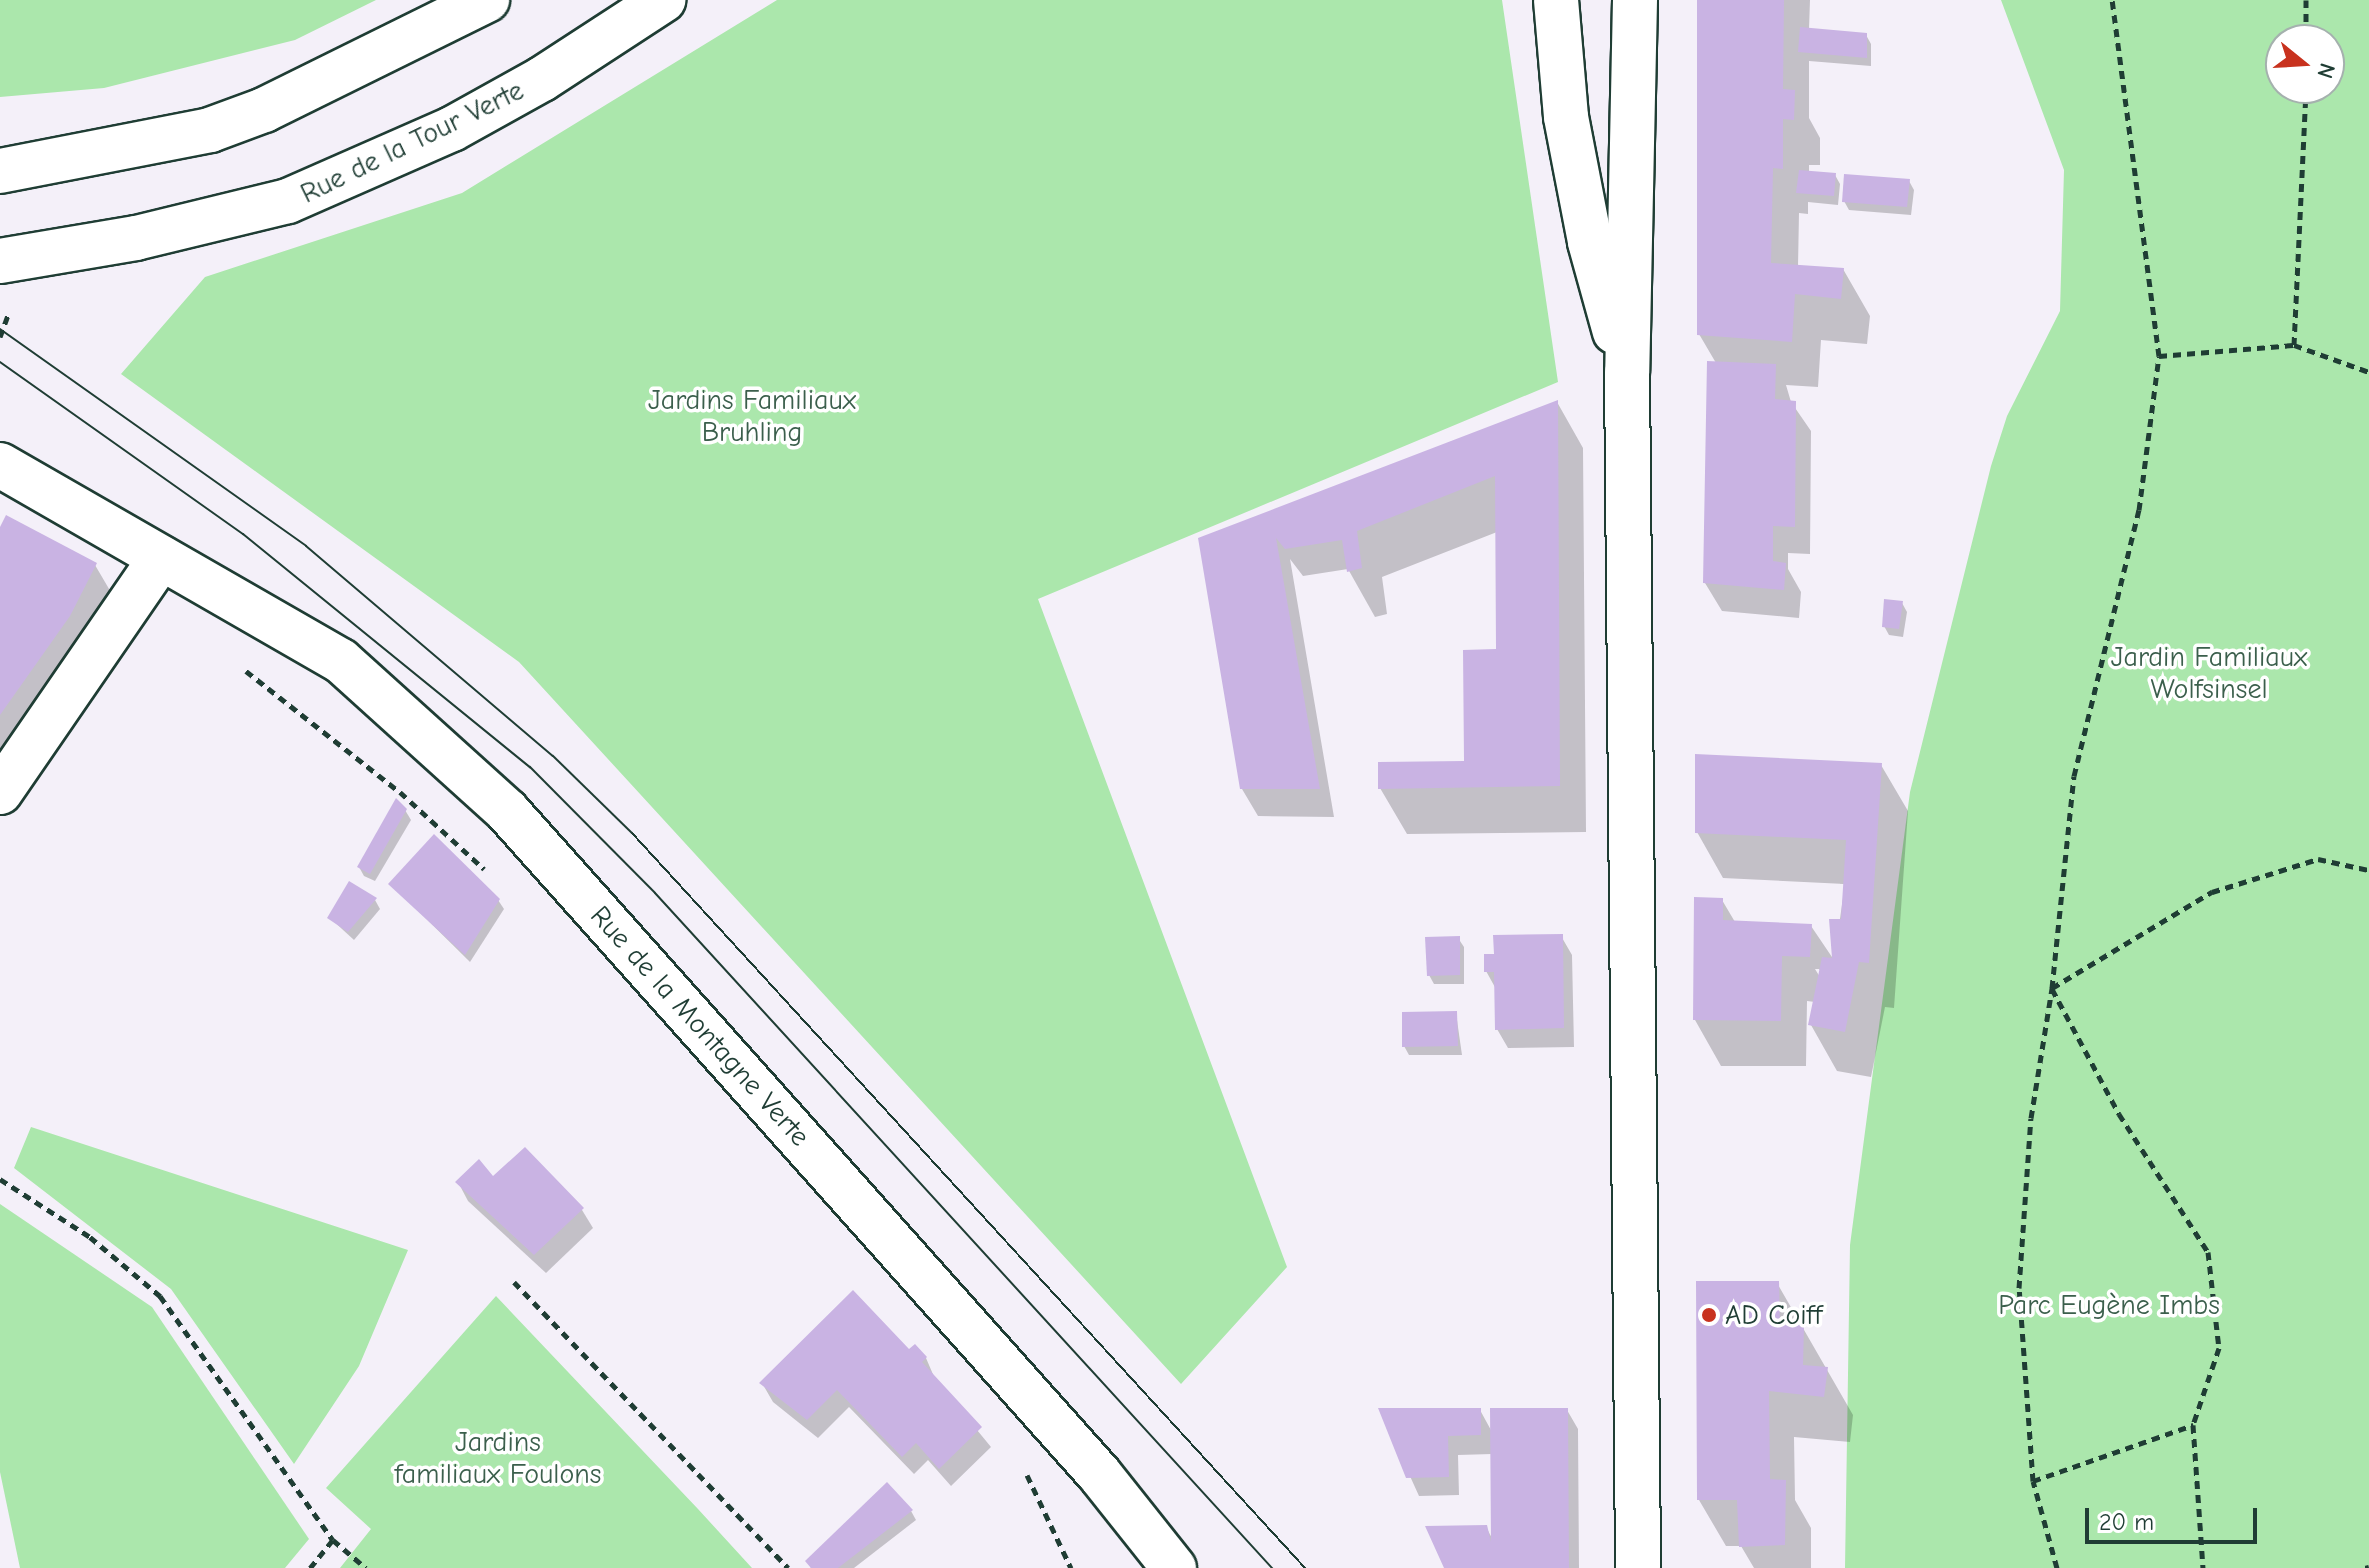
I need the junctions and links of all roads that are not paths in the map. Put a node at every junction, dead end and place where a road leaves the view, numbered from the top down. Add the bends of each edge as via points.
1 (487, 0) edge
2 (663, 0) edge
3 (1556, 0) edge
4 (1635, 0) edge
5 (0, 171) edge
6 (0, 261) edge
7 (1627, 372) junction
8 (0, 465) edge
9 (161, 558) junction
10 (0, 792) edge
11 (1174, 1568) edge
12 (1638, 1568) edge

1 - 5 main road via 264,110 210,130
2 - 6 main road, Rue de la Tour Verte via 542,79 452,129 288,201 150,235
3 - 7 main road via 1566,117 1590,242
4 - 7 main road
7 - 12 main road
8 - 9 main road, Rue de la Montagne Verte
9 - 10 main road
9 - 11 main road, Rue de la Montagne Verte via 341,661 507,811 1100,1475

